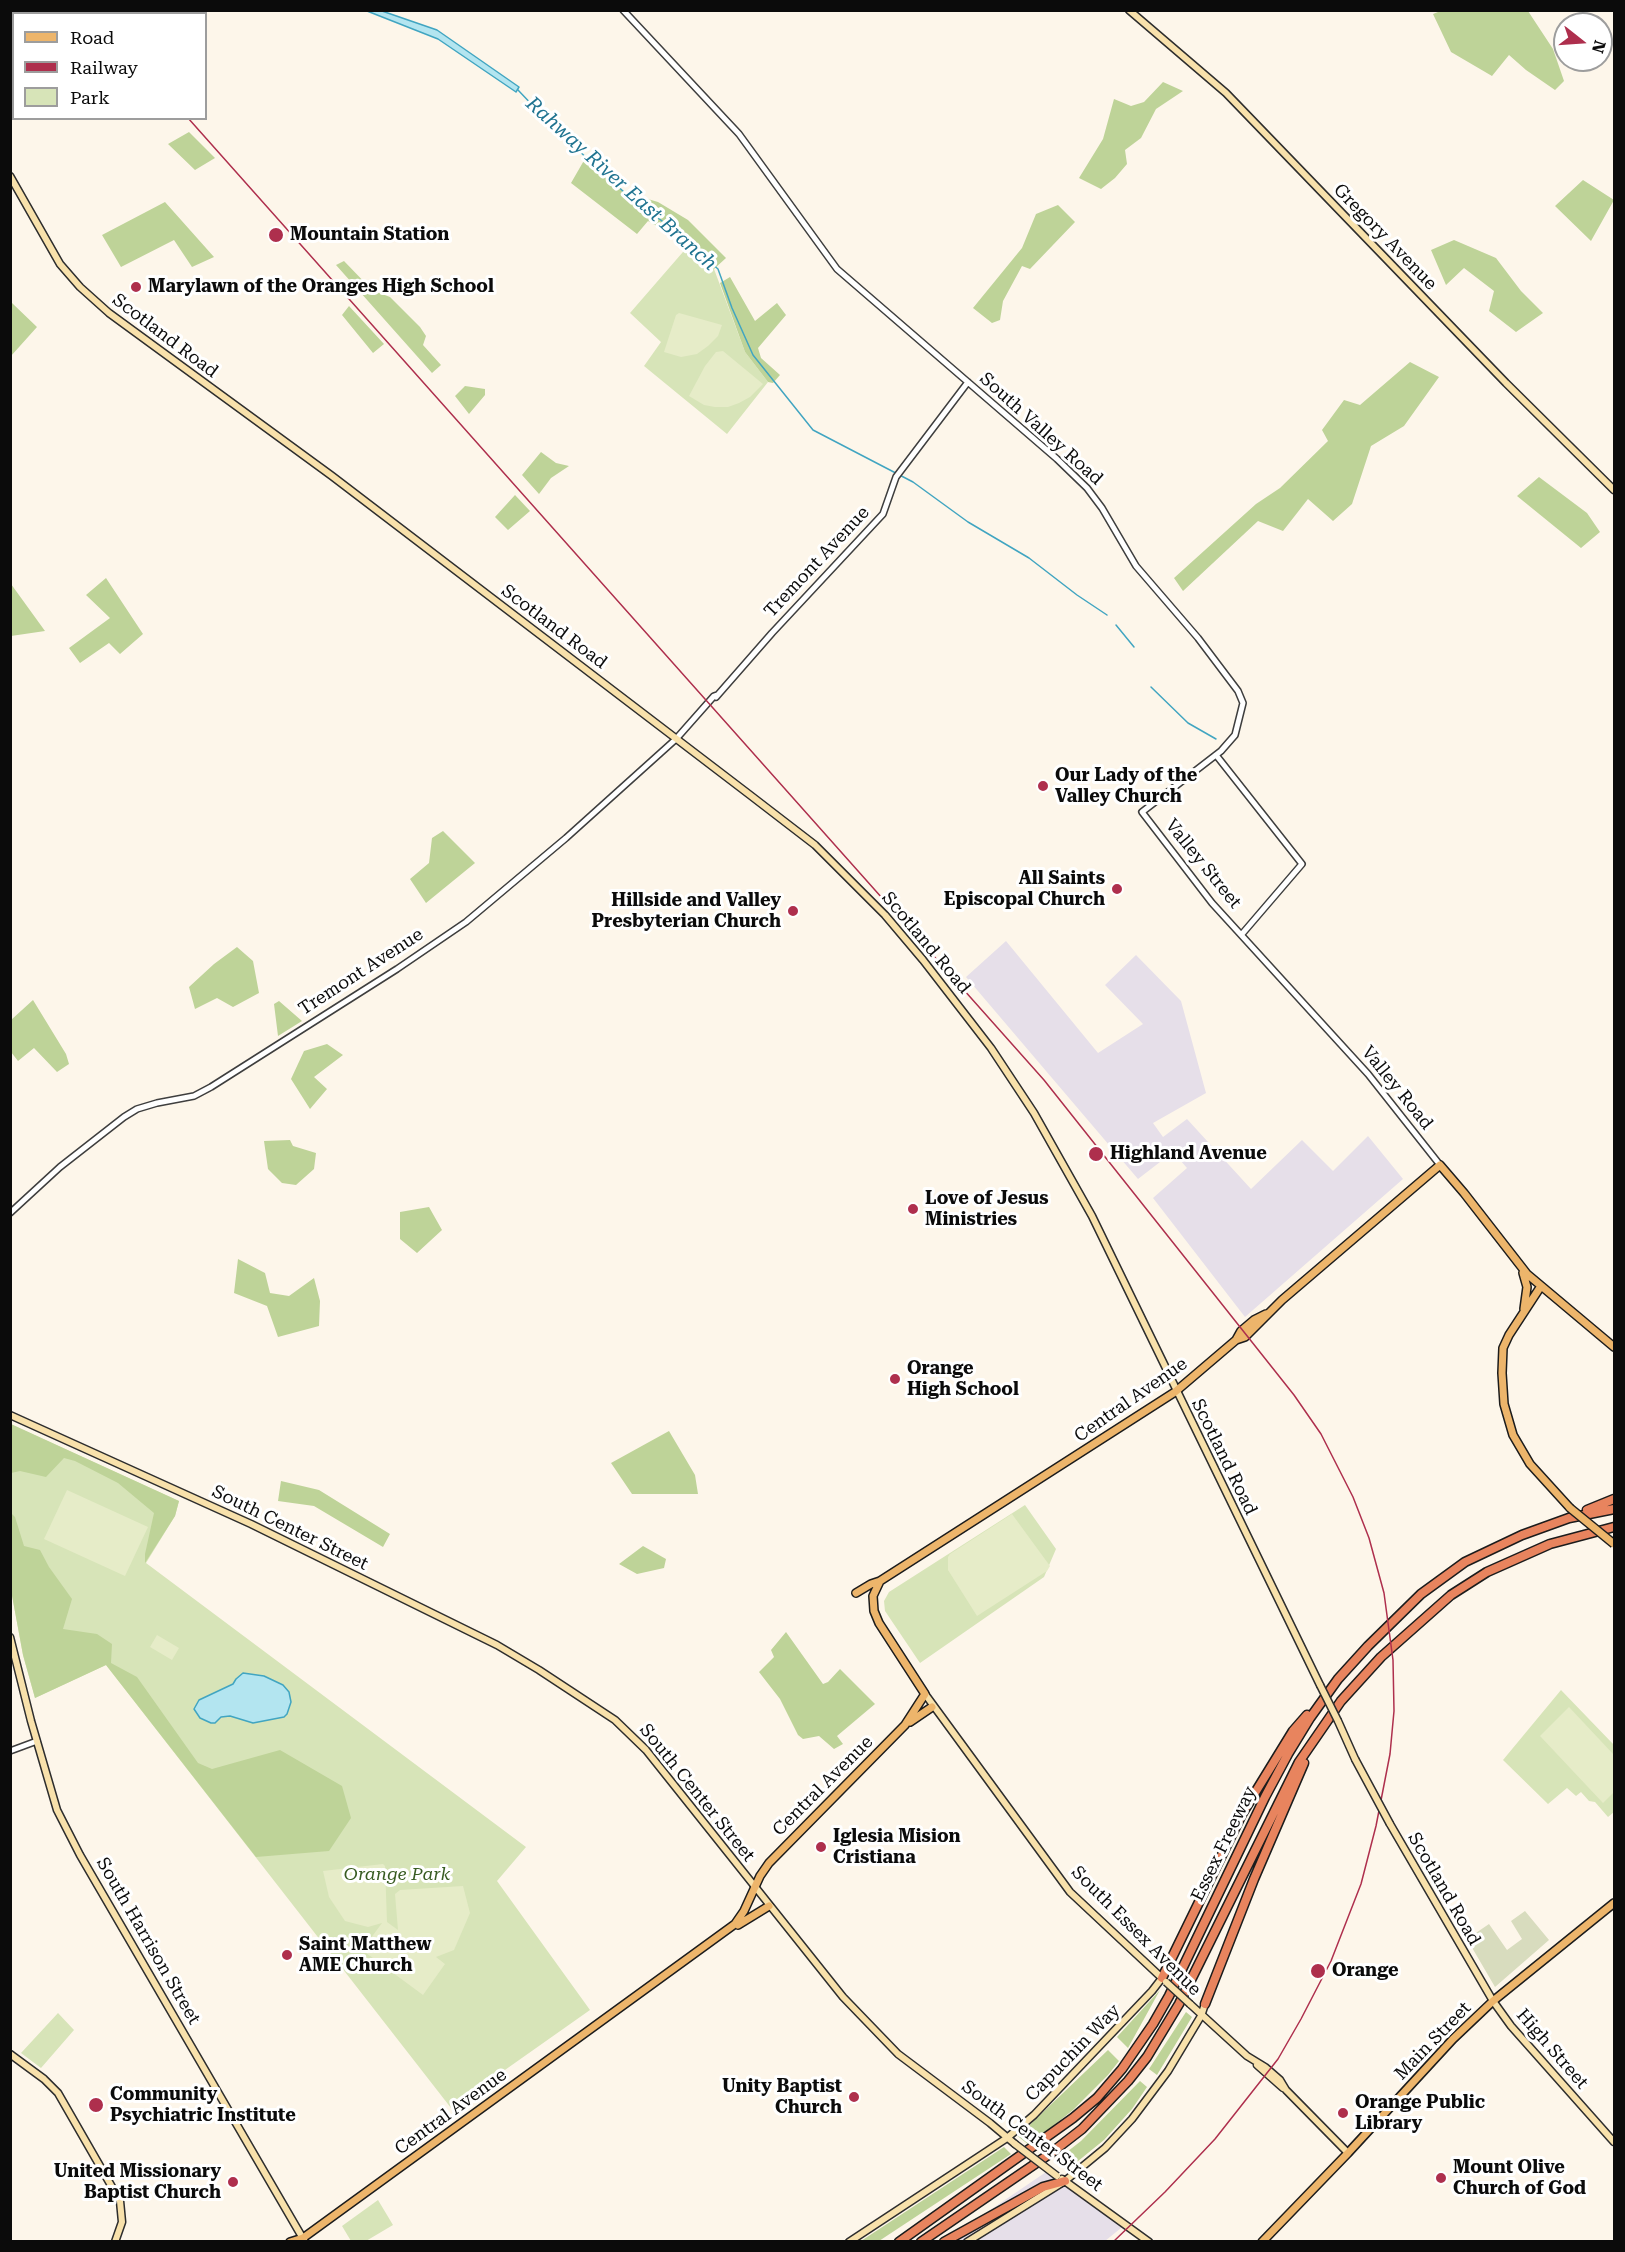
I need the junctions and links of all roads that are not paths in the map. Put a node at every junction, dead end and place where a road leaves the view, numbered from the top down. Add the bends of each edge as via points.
1 (623, 10) edge
2 (1129, 10) edge
3 (10, 176) edge
4 (968, 382) junction
5 (1614, 490) edge
6 (676, 739) junction
7 (1216, 755) junction
8 (1143, 812) joint
9 (1242, 933) junction
10 (1440, 1166) junction
11 (10, 1212) edge
12 (1522, 1268) junction
13 (1541, 1286) junction
14 (1523, 1312) junction
15 (1614, 1347) edge
16 (1175, 1392) junction
17 (10, 1415) edge
18 (1614, 1499) edge
19 (1614, 1509) edge
20 (1569, 1518) junction
21 (1614, 1527) edge
22 (1614, 1545) edge
23 (880, 1581) junction
24 (856, 1593) dead end
25 (10, 1637) edge
26 (1338, 1679) junction
27 (925, 1694) junction
28 (932, 1707) junction
29 (905, 1725) junction
30 (1320, 1729) junction
31 (37, 1741) junction
32 (10, 1751) edge
33 (754, 1888) junction
34 (1614, 1903) edge
35 (769, 1906) junction
36 (723, 1934) junction
37 (1163, 1980) junction
38 (1493, 2001) junction
39 (1205, 2004) joint
40 (1201, 2016) junction
41 (10, 2054) edge
42 (1007, 2138) junction
43 (1614, 2142) edge
44 (1348, 2153) junction
45 (1065, 2181) junction
46 (303, 2240) edge
47 (115, 2241) edge
48 (290, 2241) edge
49 (849, 2241) edge
50 (898, 2241) edge
51 (921, 2241) edge
52 (944, 2241) edge
53 (967, 2241) edge
54 (1149, 2241) edge
55 (1262, 2241) edge

1 - 4 street, South Valley Road via 739,134 837,269
2 - 5 main road, Gregory Avenue via 1226,93 1467,344
3 - 6 main road, Scotland Road via 60,264 109,313 330,475
4 - 6 street, Tremont Avenue via 896,477 883,513
4 - 7 street, South Valley Road via 1087,488 1136,566 1238,691 1243,703 1239,726
6 - 11 street, Tremont Avenue via 466,922 211,1088 194,1096 137,1109 124,1117
6 - 16 main road, Scotland Road via 815,845 885,915 951,996 1034,1113 1092,1216
7 - 8 street, South Valley Road
7 - 9 street via 1302,864
8 - 9 street, Valley Street via 1212,903
9 - 10 street, Valley Road via 1368,1074
10 - 12 main road, Valley Road
10 - 16 main road, Central Avenue via 1266,1314 1245,1337 1236,1340
12 - 13 main road, Valley Road
12 - 14 main road via 1527,1287
13 - 14 main road
13 - 15 main road, Valley Road
14 - 22 main road, bridge via 1502,1353 1504,1400 1513,1435 1530,1464 1570,1508
16 - 23 main road, Central Avenue
16 - 38 main road, Scotland Road, bridge via 1355,1760
17 - 33 main road, South Center Street via 251,1524 540,1670 603,1711 639,1741
18 - 20 highway
19 - 20 highway, Essex Freeway
20 - 26 highway, Essex Freeway via 1522,1534 1465,1562 1421,1594
21 - 30 highway, Essex Freeway via 1550,1544 1487,1572 1451,1595 1356,1682
23 - 24 main road, Central Avenue
23 - 27 main road via 873,1596 874,1611
25 - 31 main road, South Harrison Street
26 - 37 highway via 1293,1731 1242,1814
26 - 50 highway, Essex Freeway via 1288,1754 1169,1996 1122,2069 1073,2118
27 - 28 main road, South Essex Avenue
27 - 29 main road, Central Avenue
28 - 29 main road
28 - 37 main road, South Essex Avenue via 1070,1892
29 - 33 main road, Central Avenue via 778,1851
30 - 39 highway via 1254,1879
30 - 51 highway, Essex Freeway via 1285,1787 1179,2004 1128,2081 1059,2147
31 - 32 street
31 - 46 main road, South Harrison Street via 57,1810 76,1848
33 - 35 main road, South Center Street
33 - 36 main road, Central Avenue via 741,1917
34 - 38 main road, Main Street
35 - 36 main road
35 - 42 main road, South Center Street via 843,1997 898,2054
36 - 46 main road, Central Avenue
37 - 40 main road, South Essex Avenue, bridge
37 - 42 main road, Capuchin Way via 1034,2115
38 - 43 main road, High Street
38 - 44 main road, Main Street
39 - 40 main road
40 - 44 main road, South Essex Avenue via 1280,2080
40 - 45 main road via 1168,2071 1132,2119
41 - 47 main road via 58,2093 109,2181 123,2211
42 - 45 main road, South Center Street, bridge
42 - 49 main road, Capuchin Way
44 - 55 main road, Main Street
45 - 52 highway via 1043,2187
45 - 53 main road
45 - 54 main road, South Center Street
46 - 48 main road, Central Avenue

